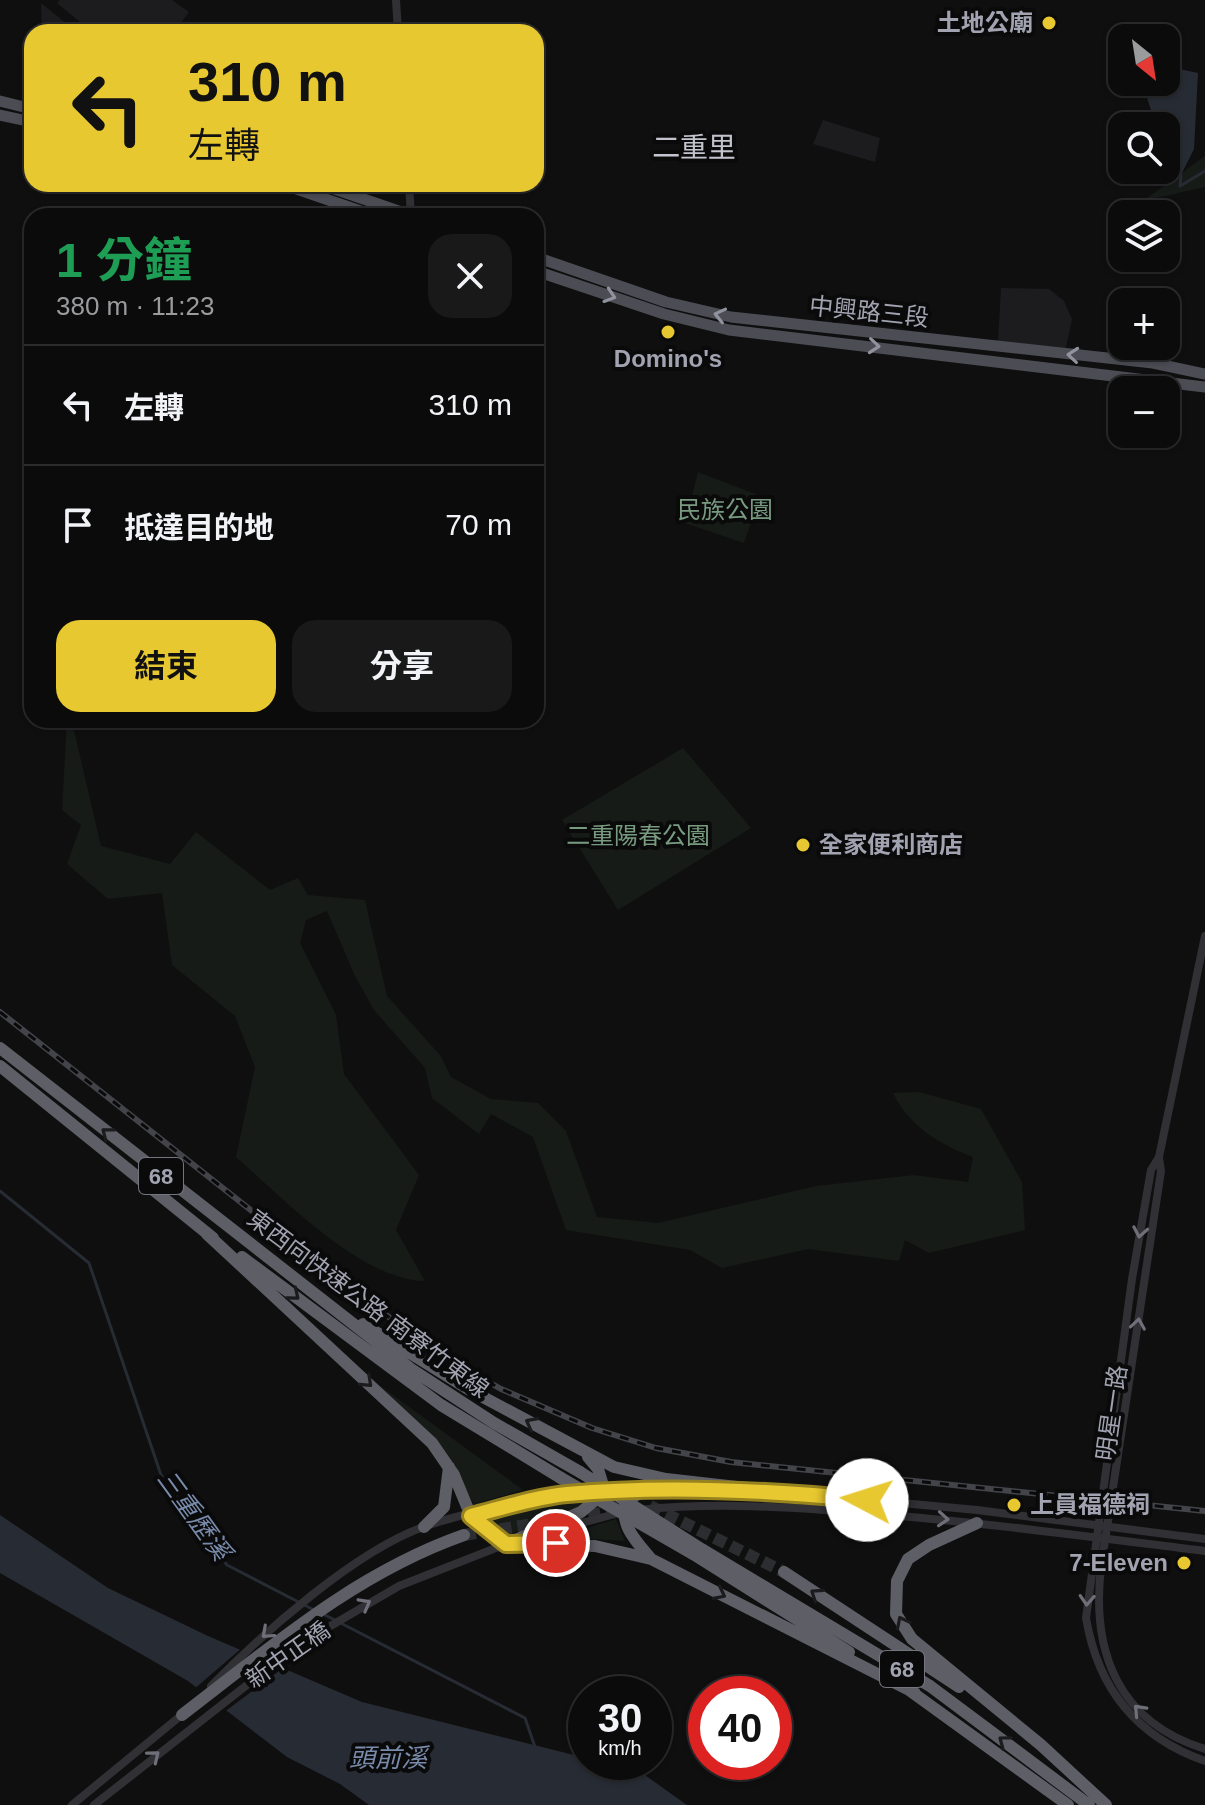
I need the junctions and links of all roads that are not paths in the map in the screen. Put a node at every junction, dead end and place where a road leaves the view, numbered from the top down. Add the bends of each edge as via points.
1 (396, 0) edge
2 (398, 24) edge
3 (0, 101) edge
4 (24, 107) edge
5 (0, 115) edge
6 (24, 121) edge
7 (305, 192) edge
8 (343, 192) edge
9 (352, 208) edge
10 (389, 208) edge
11 (544, 260) edge
12 (544, 274) edge
13 (1205, 374) edge
14 (1205, 387) edge
15 (1205, 936) edge
16 (0, 1048) edge
17 (0, 1066) edge
18 (1159, 1157) junction
19 (207, 1234) junction
20 (325, 1300) junction
21 (579, 1448) junction
22 (449, 1467) junction
23 (764, 1490) junction
24 (643, 1491) junction
25 (605, 1492) junction
26 (623, 1512) junction
27 (471, 1516) junction
28 (977, 1523) junction
29 (424, 1527) junction
30 (464, 1535) tunnel mouth
31 (1205, 1539) edge
32 (506, 1544) junction
33 (1205, 1551) edge
34 (698, 1552) junction
35 (651, 1559) junction
36 (784, 1572) tunnel mouth
37 (915, 1693) junction
38 (999, 1713) junction
39 (182, 1715) junction
40 (1205, 1749) edge
41 (1205, 1761) edge
42 (72, 1805) edge
43 (94, 1805) edge
44 (1068, 1805) edge
45 (1089, 1805) edge
46 (1106, 1805) edge

1 - 2 street
3 - 4 main road
5 - 6 main road
7 - 9 main road
8 - 10 main road
13 -> 11 main road, 中興路三段 via 1153,363 731,317 666,302
12 -> 14 main road, 中興路三段 via 729,330
15 - 18 street, 明星一路
20 -> 16 highway, 東西向快速公路 南寮竹東線 / 68
17 - 19 highway, 東西向快速公路 南寮竹東線 / 68
40 -> 18 street, 明星一路, bridge via 1167,1734 1134,1705 1107,1663 1098,1617
18 -> 41 street, 明星一路, bridge via 1151,1170 1132,1279 1086,1618 1097,1666 1127,1713 1161,1742
19 -> 22 highway via 432,1443
19 -> 34 highway, 東西向快速公路 南寮竹東線 / 68, bridge via 441,1405
21 -> 20 highway via 468,1389
20 - 34 highway, 東西向快速公路 南寮竹東線 / 68, bridge via 411,1369 580,1472
21 - 23 highway via 627,1470 666,1479
21 - 25 highway via 598,1469
22 - 27 highway
22 - 29 highway via 444,1507
23 - 24 street, 新中正橋
23 - 31 street, 新中正橋
24 - 25 street, 新中正橋
24 - 26 highway via 626,1501
25 - 27 street, 新中正橋 via 564,1494
25 - 32 highway via 581,1512
26 -> 28 street, 新中正橋 via 775,1506
26 - 32 street, 新中正橋
26 - 35 highway via 628,1531
27 - 29 street, 新中正橋
27 - 32 highway
28 - 33 street, 新中正橋
38 -> 28 highway via 912,1639 895,1604 897,1581 908,1559
29 -> 39 street, 新中正橋 via 369,1556 279,1622
30 - 39 highway via 390,1565 334,1598
32 - 35 highway via 595,1546
43 -> 32 street, 新中正橋 via 298,1645 399,1586
34 - 37 highway, 東西向快速公路 南寮竹東線 / 68
45 -> 34 highway, 東西向快速公路 南寮竹東線 / 68 via 930,1686
35 -> 37 highway
38 -> 36 highway
37 - 44 highway, 東西向快速公路 南寮竹東線 / 68
38 - 46 highway
39 - 42 street, 新中正橋

